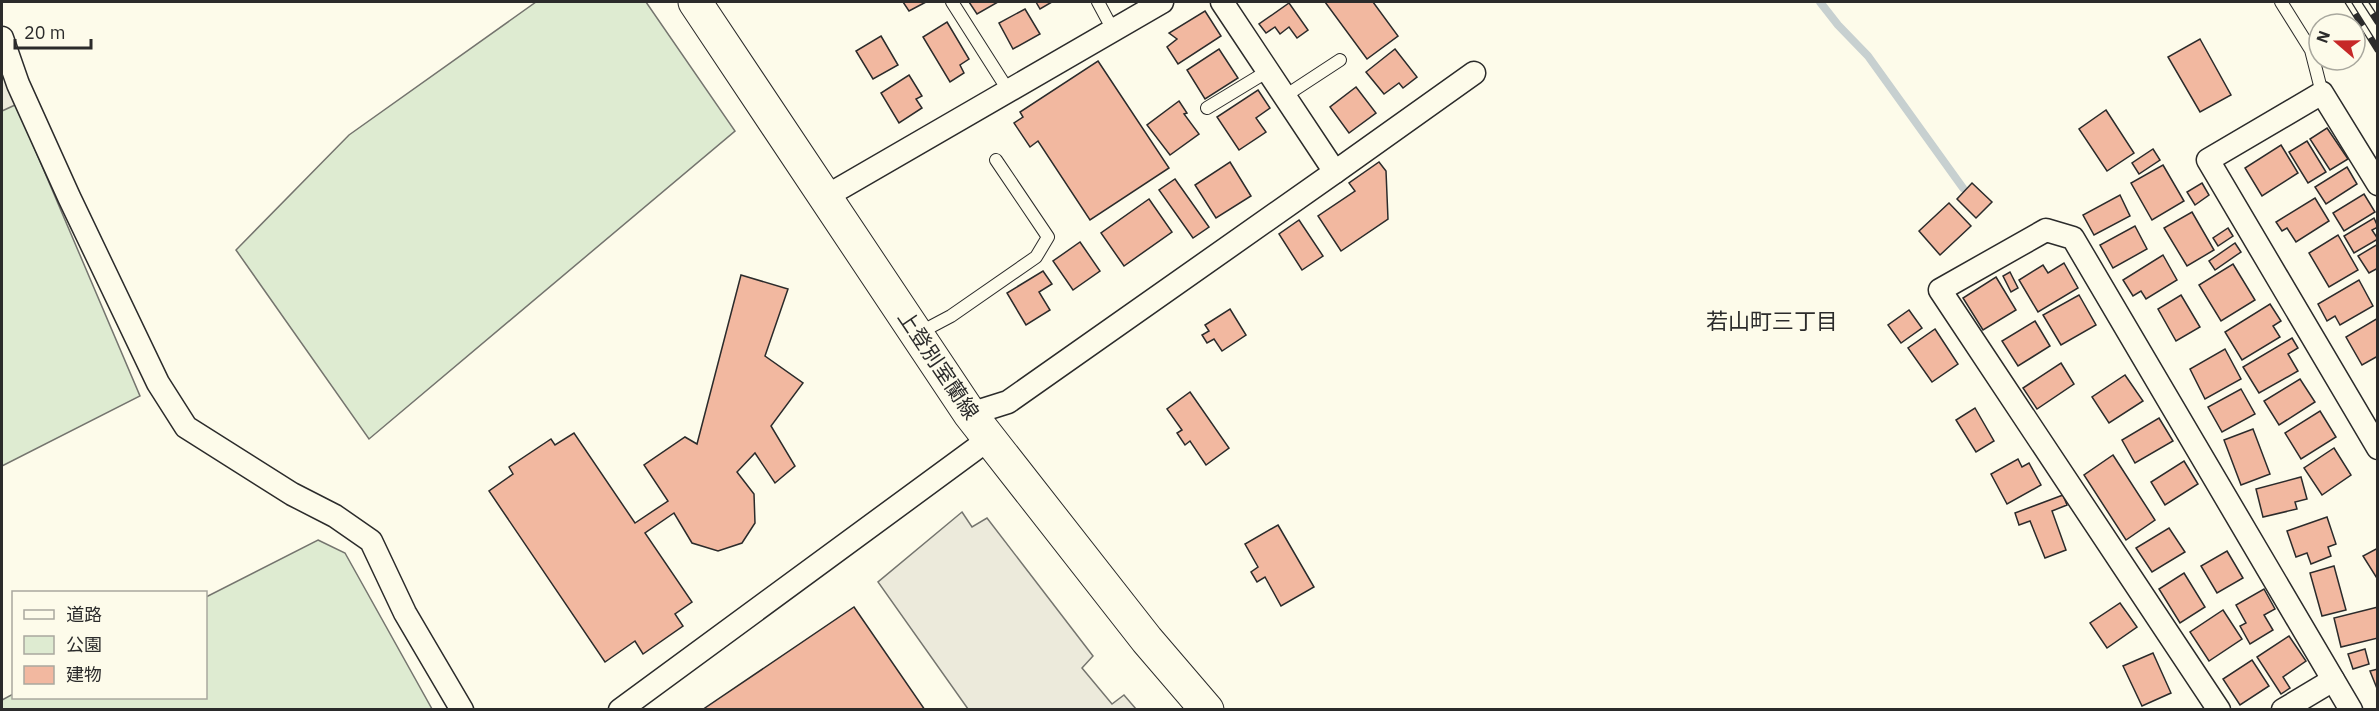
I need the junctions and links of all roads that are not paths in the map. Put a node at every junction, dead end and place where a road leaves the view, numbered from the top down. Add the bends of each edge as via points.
1 (695, 2) edge
2 (952, 2) edge
3 (1098, 2) edge
4 (1162, 2) edge
5 (1222, 2) edge
6 (2281, 2) edge
7 (1113, 30) junction
8 (3, 52) edge
9 (1340, 60) dead end
10 (1268, 71) junction
11 (1474, 73) dead end
12 (1008, 90) junction
13 (2322, 93) junction
14 (1285, 96) junction
15 (1207, 108) dead end
16 (996, 160) dead end
17 (1335, 172) junction
18 (2378, 184) edge
19 (825, 197) junction
20 (916, 335) junction
21 (979, 426) junction
22 (2378, 448) edge
23 (2334, 680) junction
24 (462, 710) edge
25 (620, 710) edge
26 (1207, 710) edge
27 (2219, 710) edge
28 (2283, 710) edge
29 (2351, 710) edge

1 - 19 main road, 上登別室蘭線
2 - 12 lane
3 - 7 lane
4 - 7 street
5 - 10 street
6 - 13 lane via 2311,50
7 - 12 street
8 - 24 street via 153,373 186,427 371,541 405,613
9 - 14 lane
10 - 14 street
10 - 15 lane
11 - 17 street
12 - 19 street
13 - 18 street
13 - 22 street via 2208,160
14 - 17 street
16 - 20 lane via 1048,237 1036,257 951,316
17 - 21 street
19 - 20 main road, 上登別室蘭線
20 - 21 main road, 上登別室蘭線
21 - 25 street
21 - 26 main road, 上登別室蘭線
23 - 27 street via 2073,238 2046,231 1940,290
23 - 28 street
23 - 29 street

